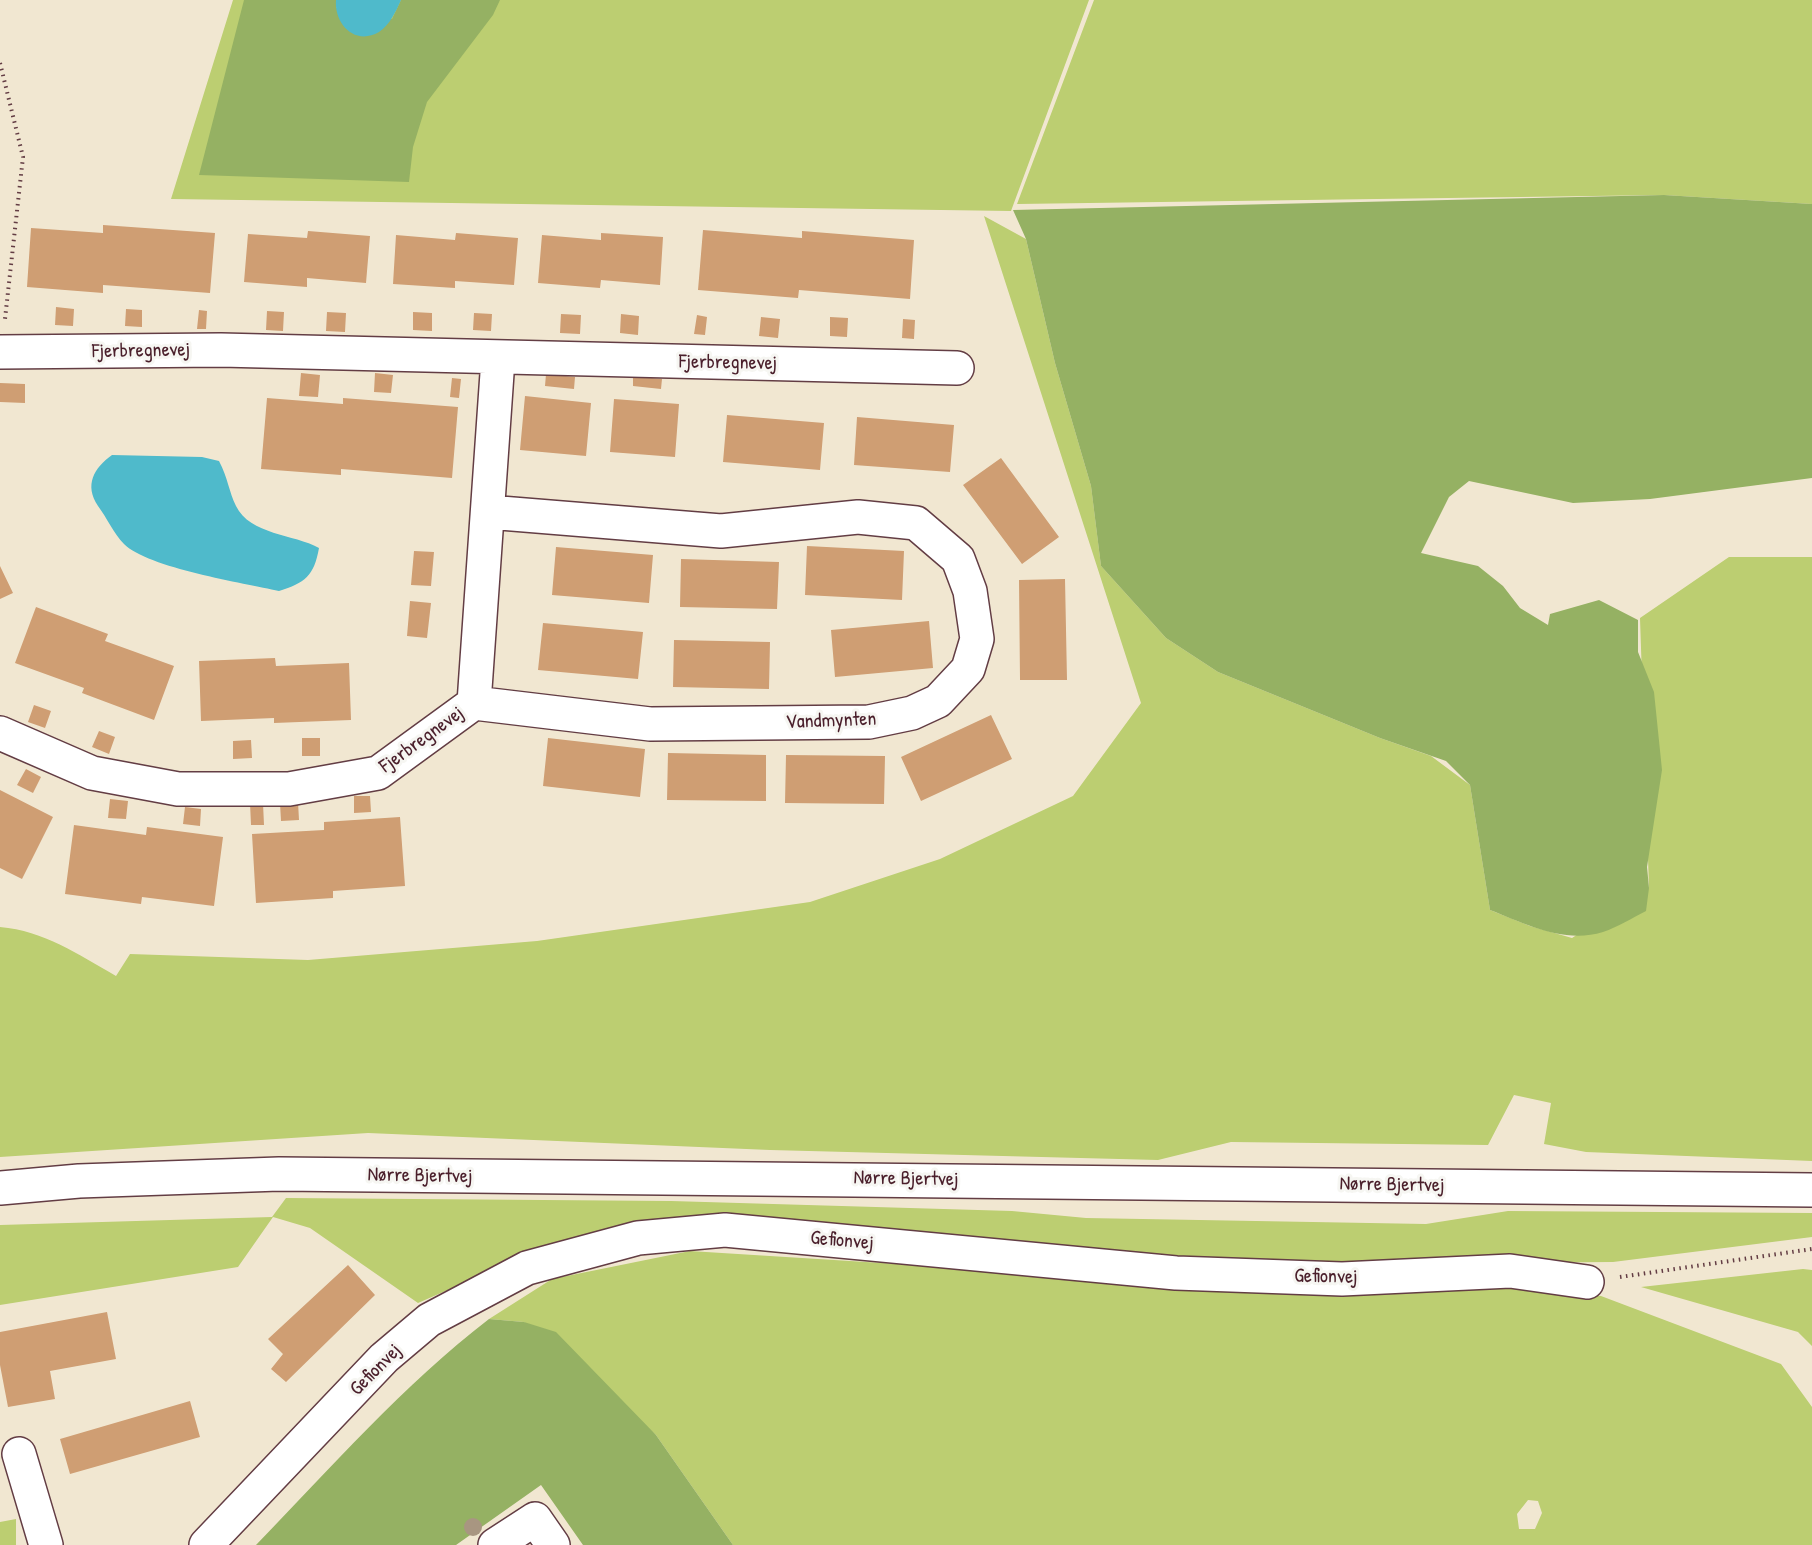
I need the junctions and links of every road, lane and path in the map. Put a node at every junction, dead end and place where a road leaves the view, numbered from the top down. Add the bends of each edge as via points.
1 (0, 63) edge
2 (1, 352) edge
3 (498, 359) junction
4 (957, 368) dead end
5 (488, 512) junction
6 (474, 703) junction
7 (0, 734) edge
8 (0, 1188) edge
9 (1812, 1190) edge
10 (1812, 1249) edge
11 (1587, 1282) joint
12 (19, 1454) dead end
13 (46, 1545) edge
14 (206, 1545) edge
15 (495, 1545) edge
16 (553, 1545) edge

1 - 2 path via 23,157
2 - 3 street, Fjerbregnevej via 221,350
3 - 4 street, Fjerbregnevej
3 - 5 street, Fjerbregnevej
5 - 6 street, Fjerbregnevej
5 - 6 street, Vandmynten via 721,531 858,517 916,523 958,559 970,591 977,639 968,669 938,701 912,713 869,723 650,724
6 - 7 street, Fjerbregnevej via 378,773 289,789 178,789 92,773
8 - 9 street, Nørre Bjertvej via 79,1181 279,1174
10 - 11 path
11 - 14 street, Gefionvej via 1510,1271 1342,1279 1176,1273 725,1230 638,1238 527,1268 429,1320 384,1358
12 - 13 street
15 - 16 street via 535,1519

